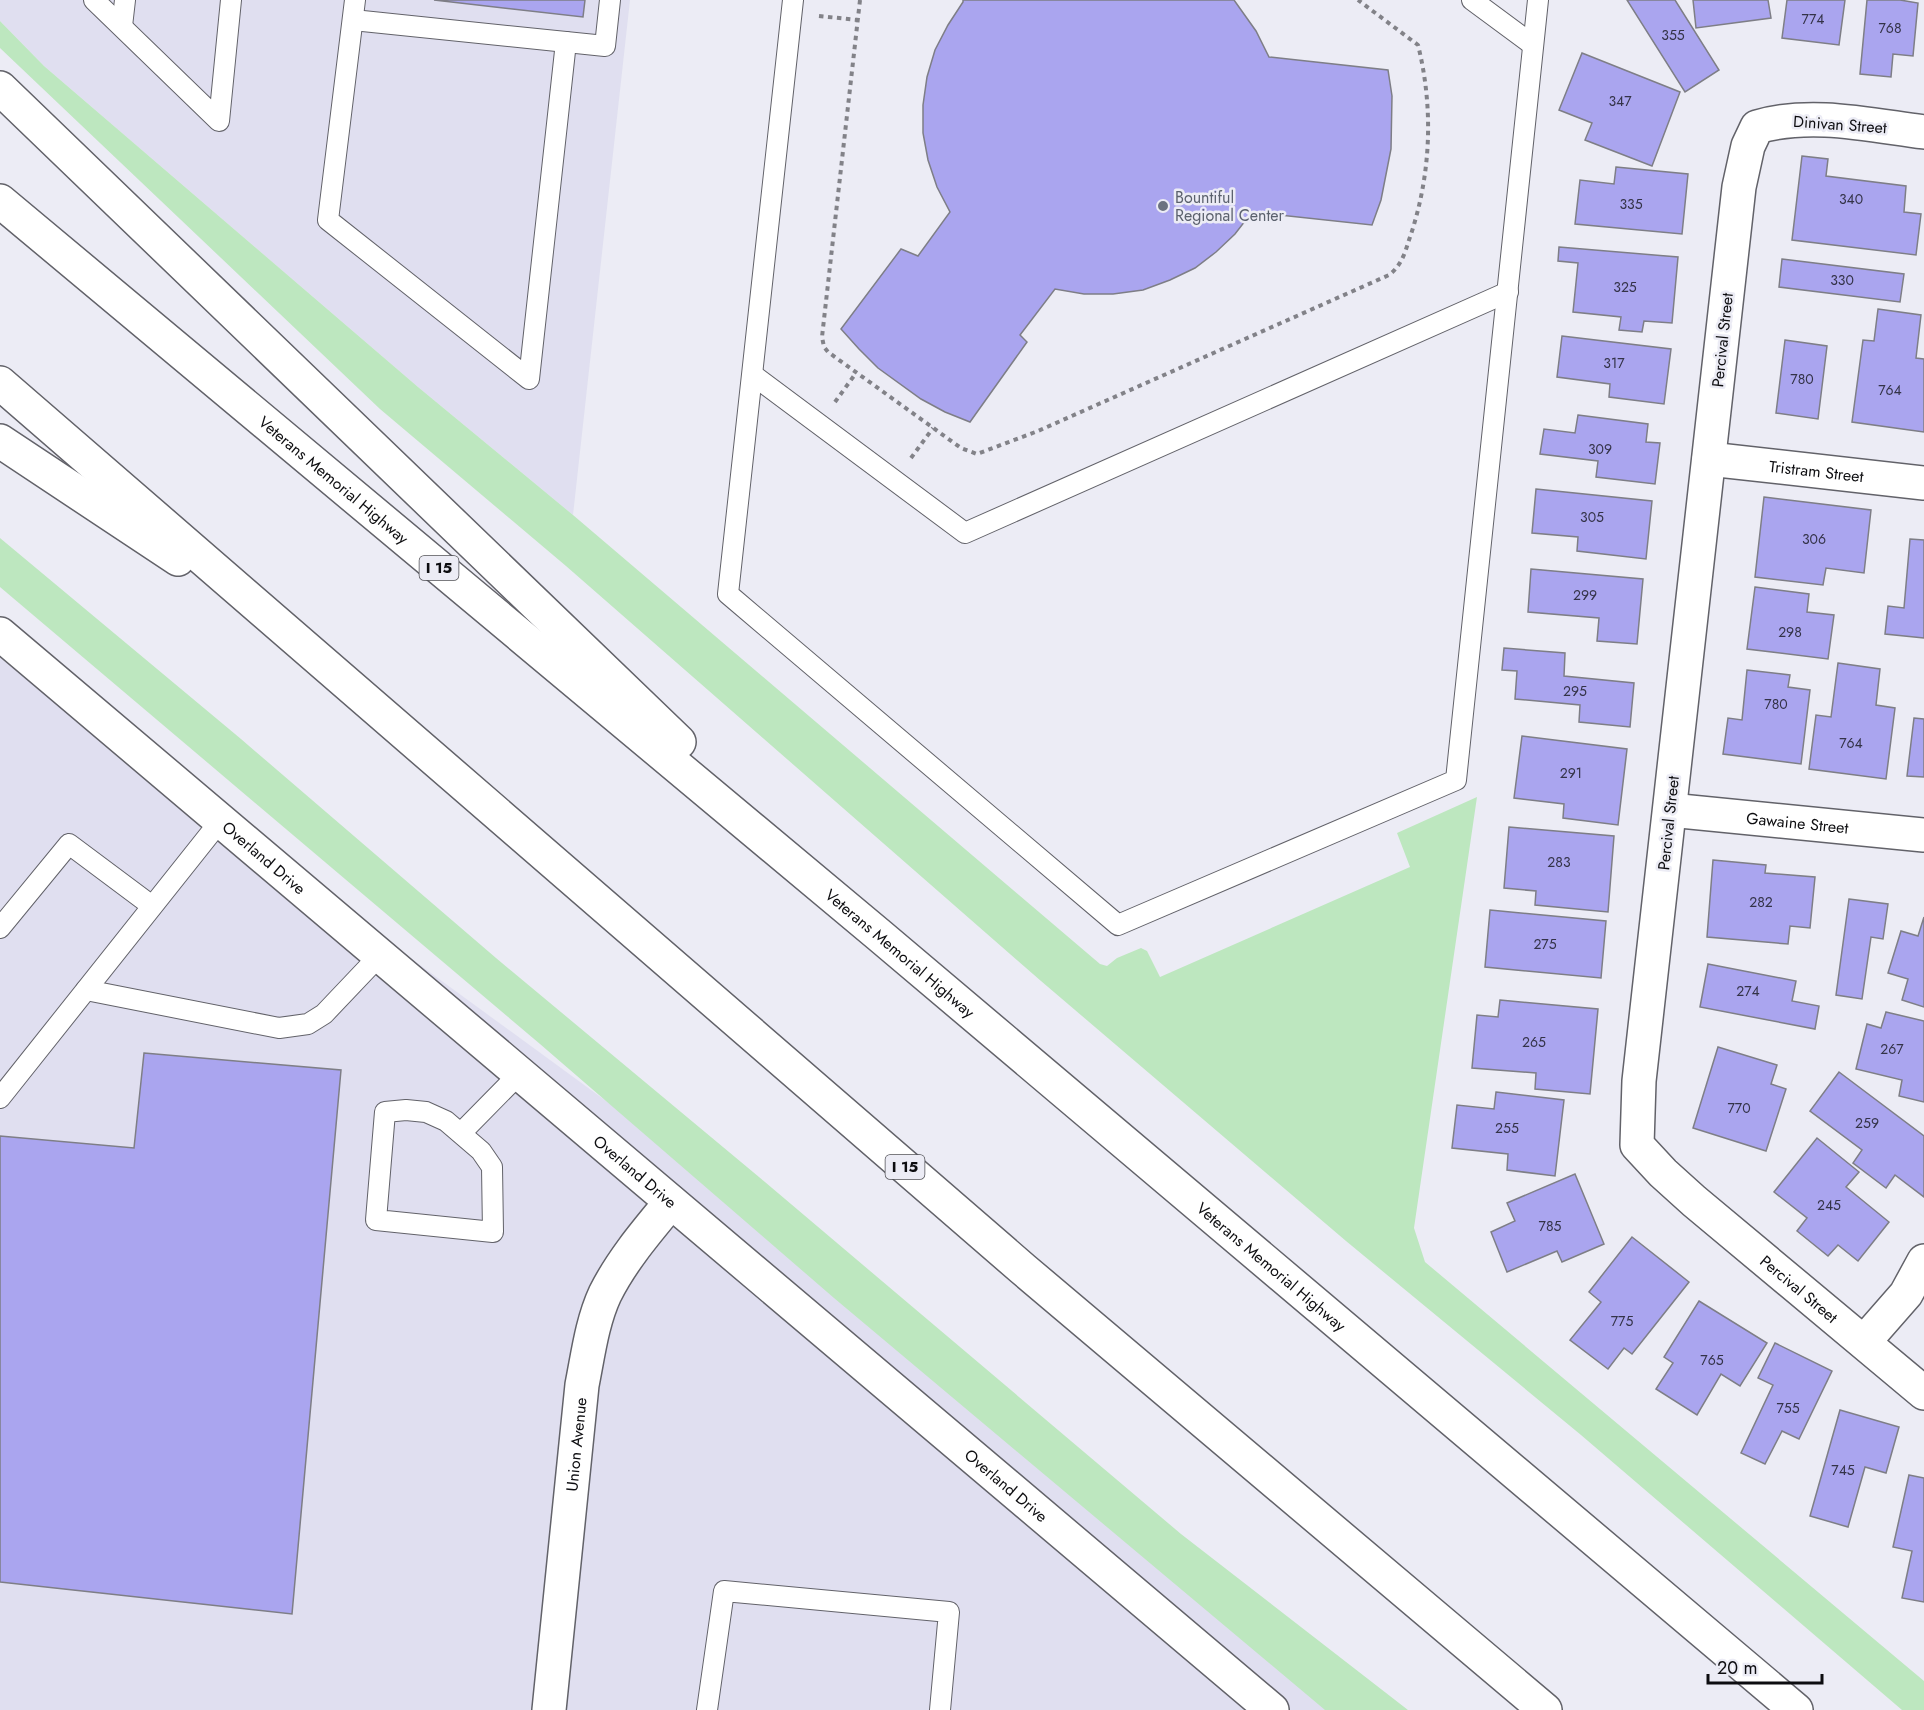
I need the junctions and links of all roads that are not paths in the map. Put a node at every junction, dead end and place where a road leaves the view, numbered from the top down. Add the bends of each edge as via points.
1 (94, 0) edge
2 (125, 0) edge
3 (231, 0) edge
4 (355, 0) edge
5 (610, 0) edge
6 (1472, 0) edge
7 (1538, 0) edge
8 (793, 6) edge
9 (353, 20) junction
10 (122, 26) junction
11 (566, 42) junction
12 (1533, 45) junction
13 (0, 88) edge
14 (1757, 127) joint
15 (1924, 132) edge
16 (0, 201) edge
17 (1508, 292) junction
18 (753, 375) junction
19 (0, 383) edge
20 (0, 441) edge
21 (1709, 459) junction
22 (1924, 483) edge
23 (271, 617) junction
24 (0, 634) edge
25 (1670, 810) junction
26 (220, 820) junction
27 (1924, 836) edge
28 (152, 906) junction
29 (0, 928) edge
30 (879, 935) junction
31 (380, 955) junction
32 (86, 990) junction
33 (520, 1073) junction
34 (0, 1098) edge
35 (461, 1132) junction
36 (671, 1202) junction
37 (1924, 1261) edge
38 (1864, 1342) junction
39 (1924, 1393) edge
40 (549, 1710) edge
41 (707, 1710) edge
42 (940, 1710) edge
43 (1272, 1710) edge
44 (1545, 1710) edge
45 (1796, 1710) edge

1 - 10 lane
2 - 10 lane
3 - 10 lane via 219,121
4 - 9 lane
5 - 11 lane via 605,46
6 - 12 lane
7 - 12 lane
8 - 18 lane
9 - 11 lane
9 - 11 lane via 328,220 529,379
12 - 17 lane
13 - 30 main road
14 - 15 main road, Dinivan Street via 1817,120
14 - 21 main road, Percival Street via 1748,146 1739,187
16 - 30 main road, Veterans Memorial Highway / I 15
17 - 18 lane via 965,533
17 - 18 lane via 1456,780 1118,925 728,594
19 - 23 main road, I 15
20 - 23 main road
21 - 22 main road, Tristram Street
21 - 25 main road, Percival Street
23 - 44 main road, I 15 via 1023,1269
24 - 26 main road, Overland Drive
25 - 27 main road, Gawaine Street
25 - 38 main road, Percival Street via 1639,1081 1637,1145 1694,1201
26 - 28 lane
26 - 31 main road, Overland Drive
28 - 29 lane via 69,844
28 - 32 lane
30 - 45 main road, Veterans Memorial Highway / I 15
31 - 32 lane via 324,1014 308,1024 279,1028
31 - 33 main road, Overland Drive
32 - 34 lane
33 - 35 lane
33 - 36 main road, Overland Drive
35 - 35 lane via 426,1112 385,1112 376,1220 493,1232 492,1167
36 - 40 main road, Union Avenue via 627,1258 605,1295 591,1336 582,1385
36 - 43 main road, Overland Drive
37 - 38 main road via 1906,1294
38 - 39 main road, Percival Street
41 - 42 lane via 724,1591 949,1612

